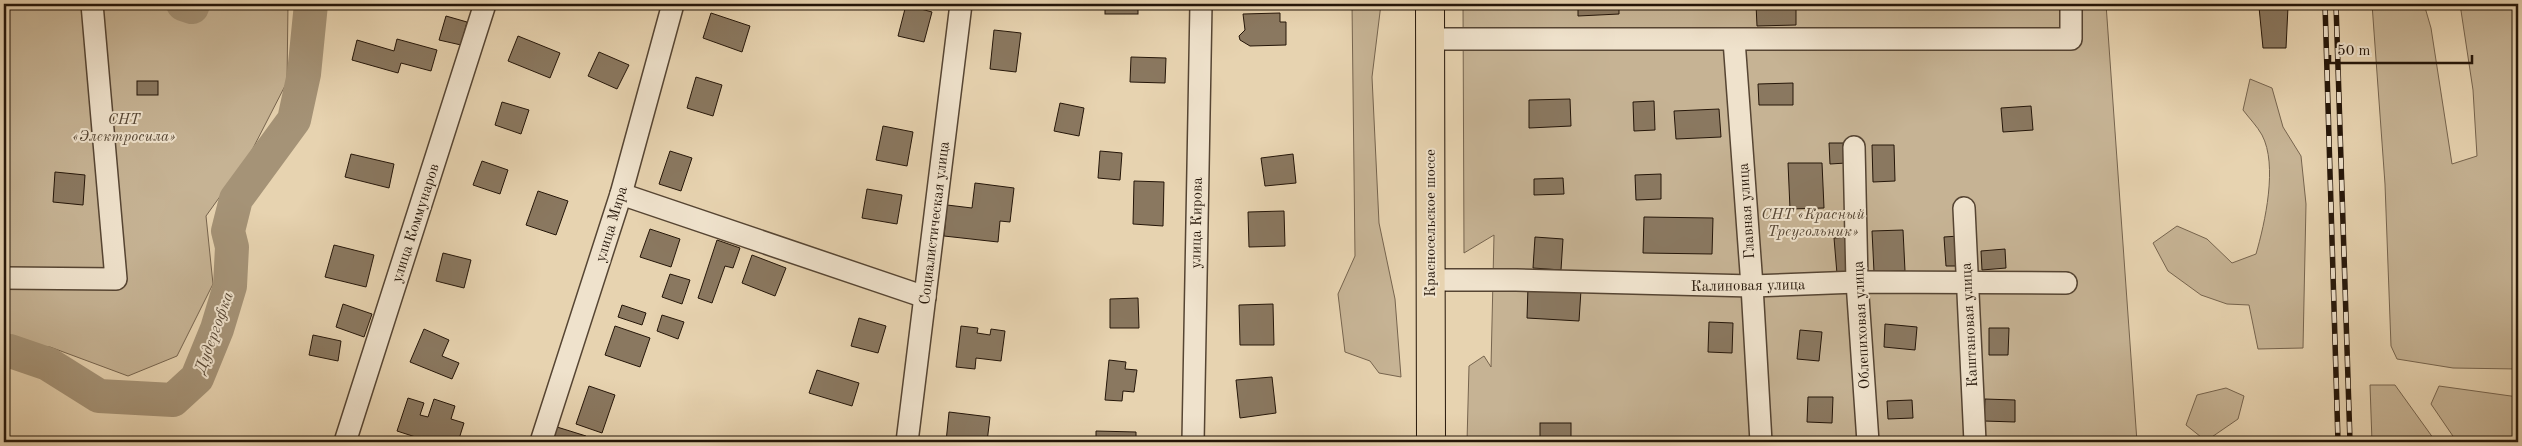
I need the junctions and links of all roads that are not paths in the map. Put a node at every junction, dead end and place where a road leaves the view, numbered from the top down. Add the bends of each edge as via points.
1 (92, 4) edge
2 (485, 4) edge
3 (673, 4) edge
4 (962, 4) edge
5 (1200, 4) edge
6 (1430, 4) edge
7 (2071, 4) edge
8 (1430, 39) junction
9 (1734, 40) junction
10 (1854, 147) dead end
11 (621, 194) junction
12 (1964, 208) dead end
13 (4, 278) edge
14 (1430, 280) junction
15 (1857, 282) junction
16 (2066, 283) dead end
17 (1967, 284) junction
18 (1752, 286) junction
19 (925, 297) junction
20 (345, 442) edge
21 (541, 442) edge
22 (907, 442) edge
23 (1193, 442) edge
24 (1431, 442) edge
25 (1761, 442) edge
26 (1868, 442) edge
27 (1975, 442) edge

1 - 13 street via 116,279
2 - 20 street, улица Коммунаров
3 - 11 street, улица Мира
4 - 19 street, Социалистическая улица
5 - 23 street, улица Кирова
6 - 8 highway, Красносельское шоссе
7 - 9 street via 2071,39
8 - 9 street
8 - 14 highway, Красносельское шоссе
9 - 18 street, Главная улица
10 - 15 street, Облепиховая улица
11 - 19 street
11 - 21 street, улица Мира
12 - 17 street, Каштановая улица
14 - 18 street, Калиновая улица
14 - 24 highway, Красносельское шоссе
15 - 17 street, Калиновая улица
15 - 18 street, Калиновая улица
15 - 26 street, Облепиховая улица
16 - 17 street, Калиновая улица
17 - 27 street, Каштановая улица
18 - 25 street, Главная улица
19 - 22 street, Социалистическая улица

